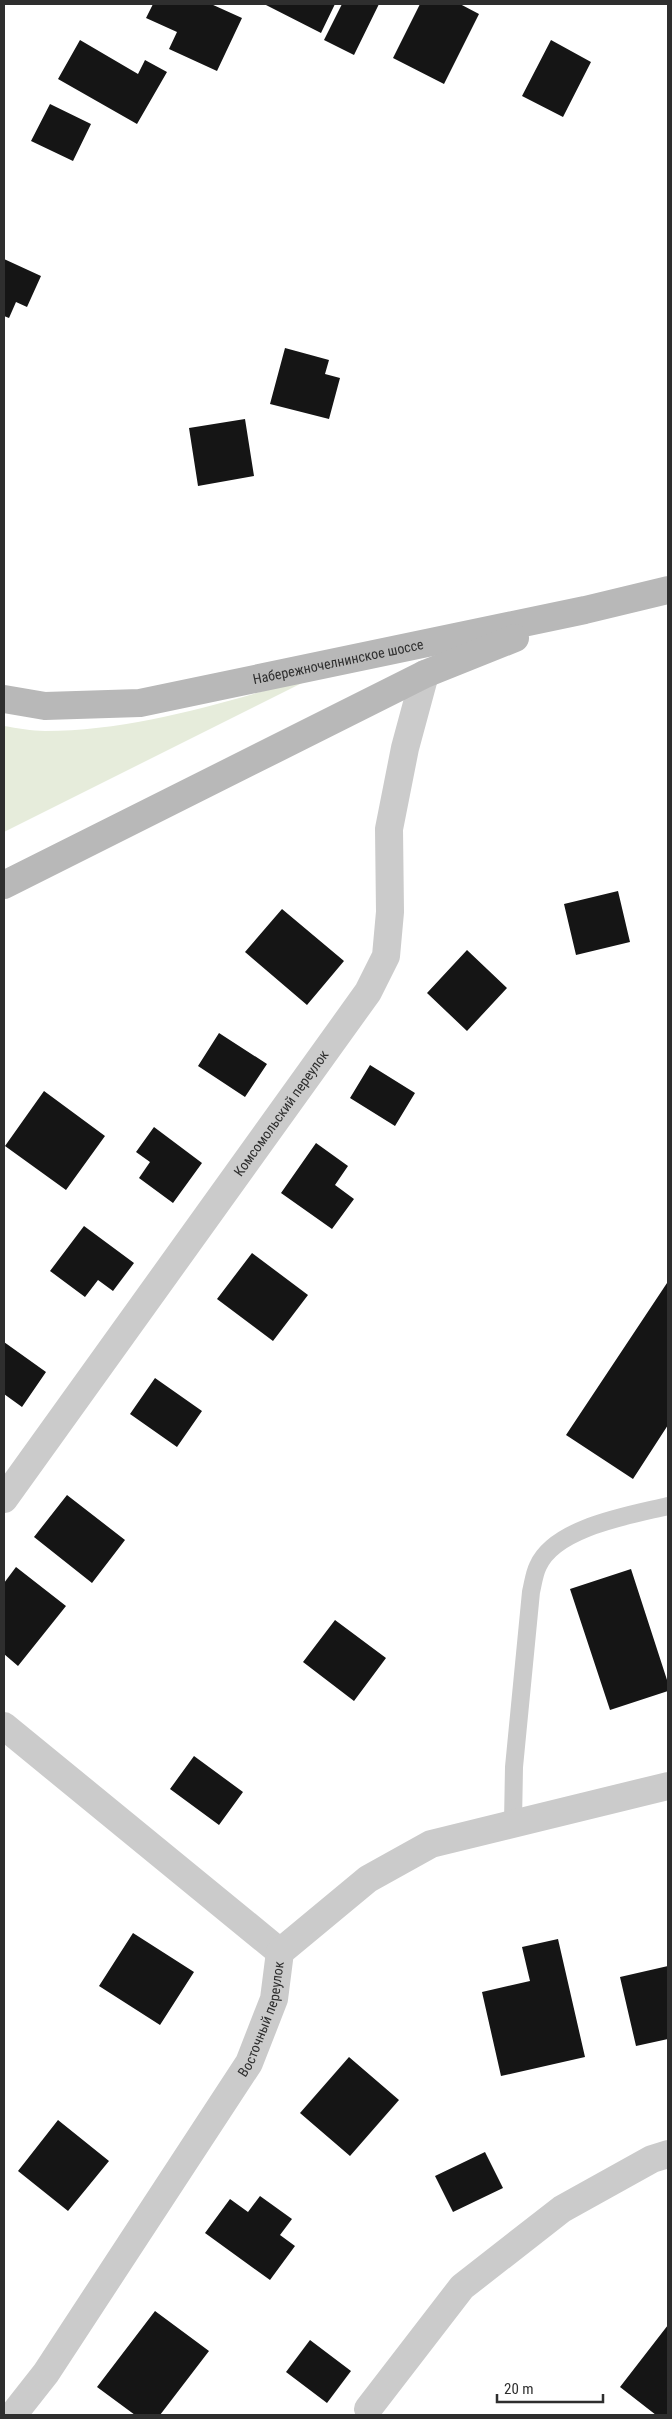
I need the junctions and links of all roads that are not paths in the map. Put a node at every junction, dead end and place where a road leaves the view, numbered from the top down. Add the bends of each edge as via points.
1 (668, 590) edge
2 (585, 610) junction
3 (425, 674) junction
4 (4, 699) edge
5 (4, 885) edge
6 (4, 1499) edge
7 (668, 1506) edge
8 (4, 1726) edge
9 (668, 1786) edge
10 (513, 1822) junction
11 (280, 1952) junction
12 (668, 2154) edge
13 (368, 2409) dead end
14 (13, 2415) edge

1 - 2 main road, Набережночелнинское шоссе
2 - 3 main road
2 - 4 main road, Набережночелнинское шоссе via 140,703 45,706
3 - 5 main road
3 - 6 street, Комсомольский переулок via 389,829 390,912 383,963 368,992
7 - 10 lane via 610,1520 568,1536 538,1565 529,1611 514,1767
8 - 11 street
9 - 10 street, Восточный переулок
10 - 11 street, Восточный переулок via 431,1844 368,1879
11 - 14 street, Восточный переулок via 274,1999 249,2063 46,2373
12 - 13 street via 652,2159 562,2209 462,2288

